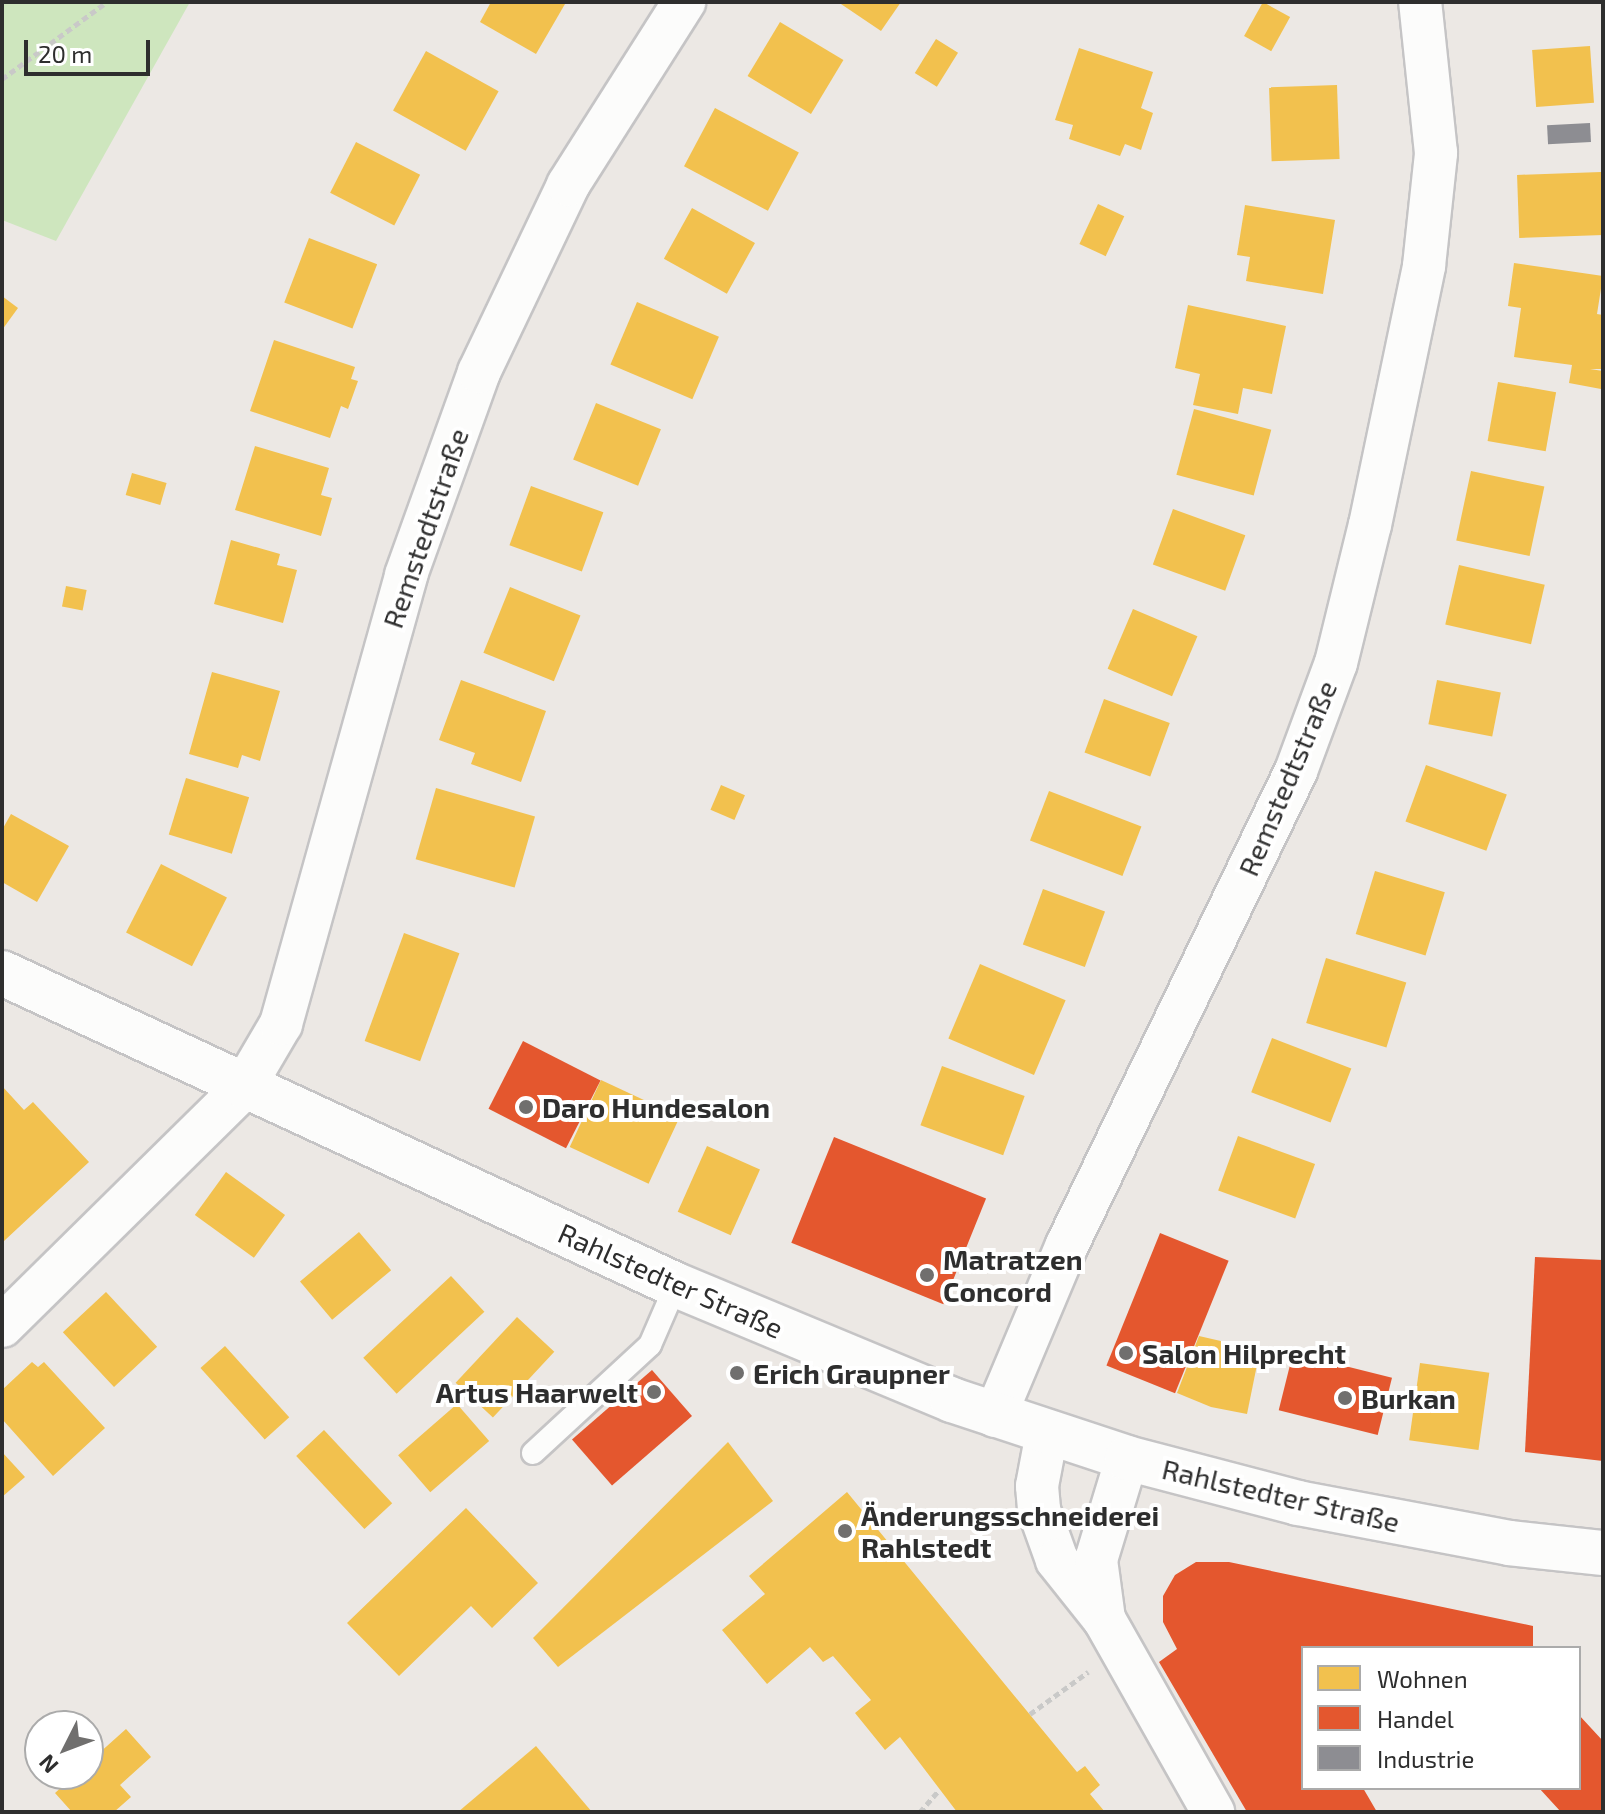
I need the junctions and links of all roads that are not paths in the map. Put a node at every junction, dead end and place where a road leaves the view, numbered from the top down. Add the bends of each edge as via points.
1 (684, 2) edge
2 (1420, 2) edge
3 (2, 973) edge
4 (244, 1087) junction
5 (676, 1285) junction
6 (2, 1326) edge
7 (995, 1416) junction
8 (1047, 1433) junction
9 (533, 1453) dead end
10 (1127, 1458) junction
11 (1603, 1553) edge
12 (1112, 1634) junction
13 (1213, 1812) edge

1 - 4 street, Remstedtstraße via 568,185 479,372 406,575 281,1024
2 - 7 street, Remstedtstraße via 1436,153 1424,266 1336,663 1296,771 1067,1245
3 - 4 main road, Rahlstedter Straße
4 - 5 main road, Rahlstedter Straße
4 - 6 street, Remstedtstraße
5 - 7 main road, Rahlstedter Straße
5 - 9 lane via 650,1345
7 - 8 main road, Rahlstedter Straße
8 - 10 main road, Rahlstedter Straße
8 - 12 street via 1037,1486 1039,1510 1057,1560
10 - 11 main road, Rahlstedter Straße via 1298,1503 1509,1543
10 - 12 street via 1096,1560
12 - 13 street

